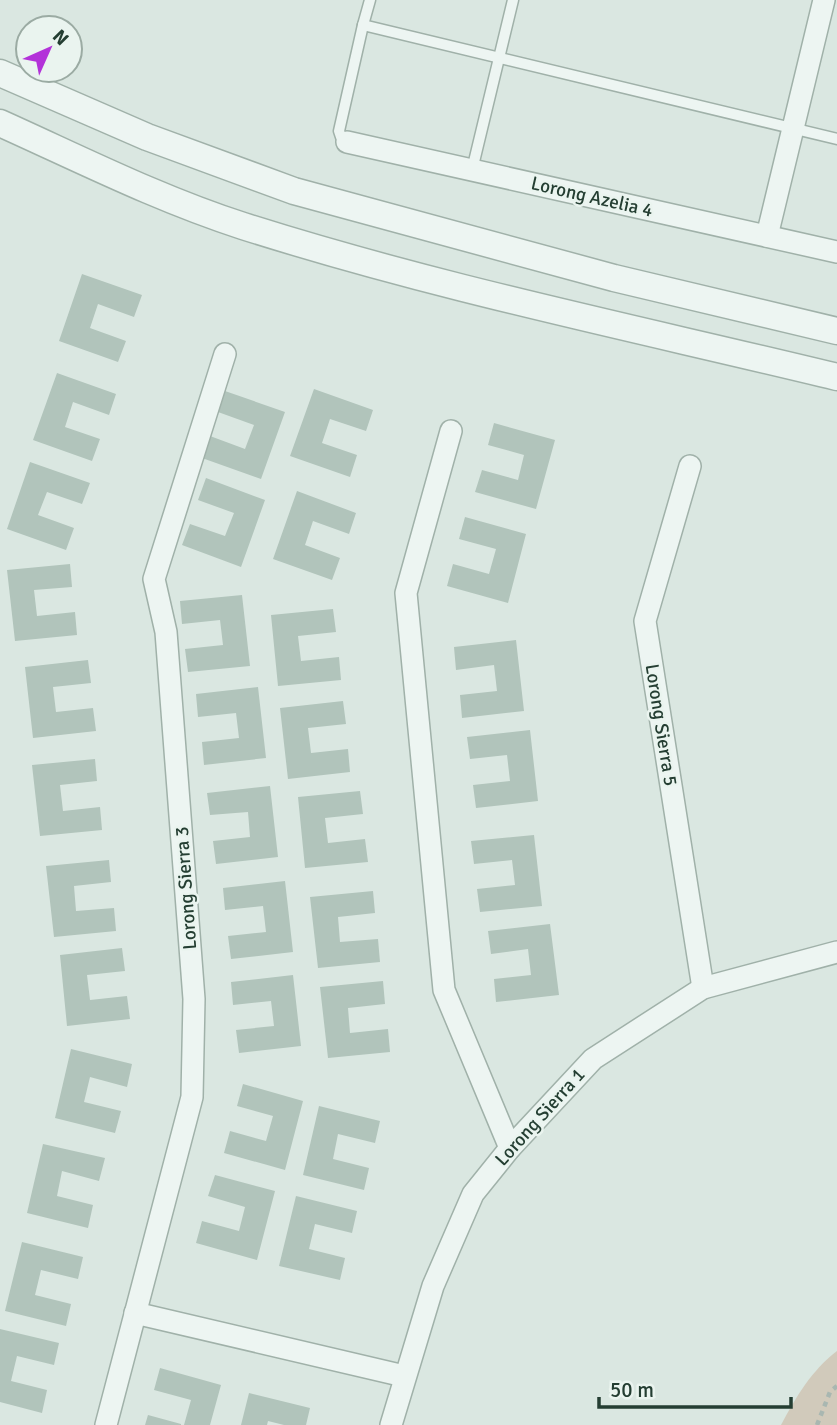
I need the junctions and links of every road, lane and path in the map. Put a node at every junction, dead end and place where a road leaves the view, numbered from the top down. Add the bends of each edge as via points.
1 (370, 0) edge
2 (513, 0) edge
3 (824, 0) edge
4 (837, 3) edge
5 (363, 25) junction
6 (499, 58) junction
7 (0, 73) edge
8 (0, 122) edge
9 (793, 129) junction
10 (837, 139) edge
11 (347, 142) joint
12 (472, 170) junction
13 (767, 236) junction
14 (837, 252) edge
15 (837, 331) edge
16 (225, 354) dead end
17 (837, 376) edge
18 (451, 432) dead end
19 (690, 466) dead end
20 (836, 946) edge
21 (703, 988) junction
22 (510, 1148) junction
23 (135, 1313) junction
24 (404, 1376) junction
25 (837, 1386) edge
26 (106, 1425) edge
27 (391, 1425) edge
28 (817, 1425) edge

1 - 5 lane
2 - 6 lane
3 - 4 street
3 - 9 street
5 - 6 lane
5 - 11 lane via 339,131
6 - 9 lane
6 - 12 lane
7 - 15 street via 147,137 294,191 614,278
8 - 17 street via 124,179 241,225 428,279
9 - 10 lane
9 - 13 street
11 - 12 street, Lorong Azelia 4
12 - 13 street, Lorong Azelia 4
13 - 14 street, Lorong Azelia 4
16 - 23 street, Lorong Sierra 3 via 153,579 166,632 194,999 192,1097
18 - 22 street via 406,593 444,990
19 - 21 street, Lorong Sierra 5 via 645,621
20 - 21 street, Lorong Sierra 1
21 - 22 street, Lorong Sierra 1 via 593,1059
22 - 24 street, Lorong Sierra 1 via 473,1194 433,1286
23 - 24 street
23 - 26 street, Lorong Sierra 3
24 - 27 street, Lorong Sierra 1
25 - 28 path

